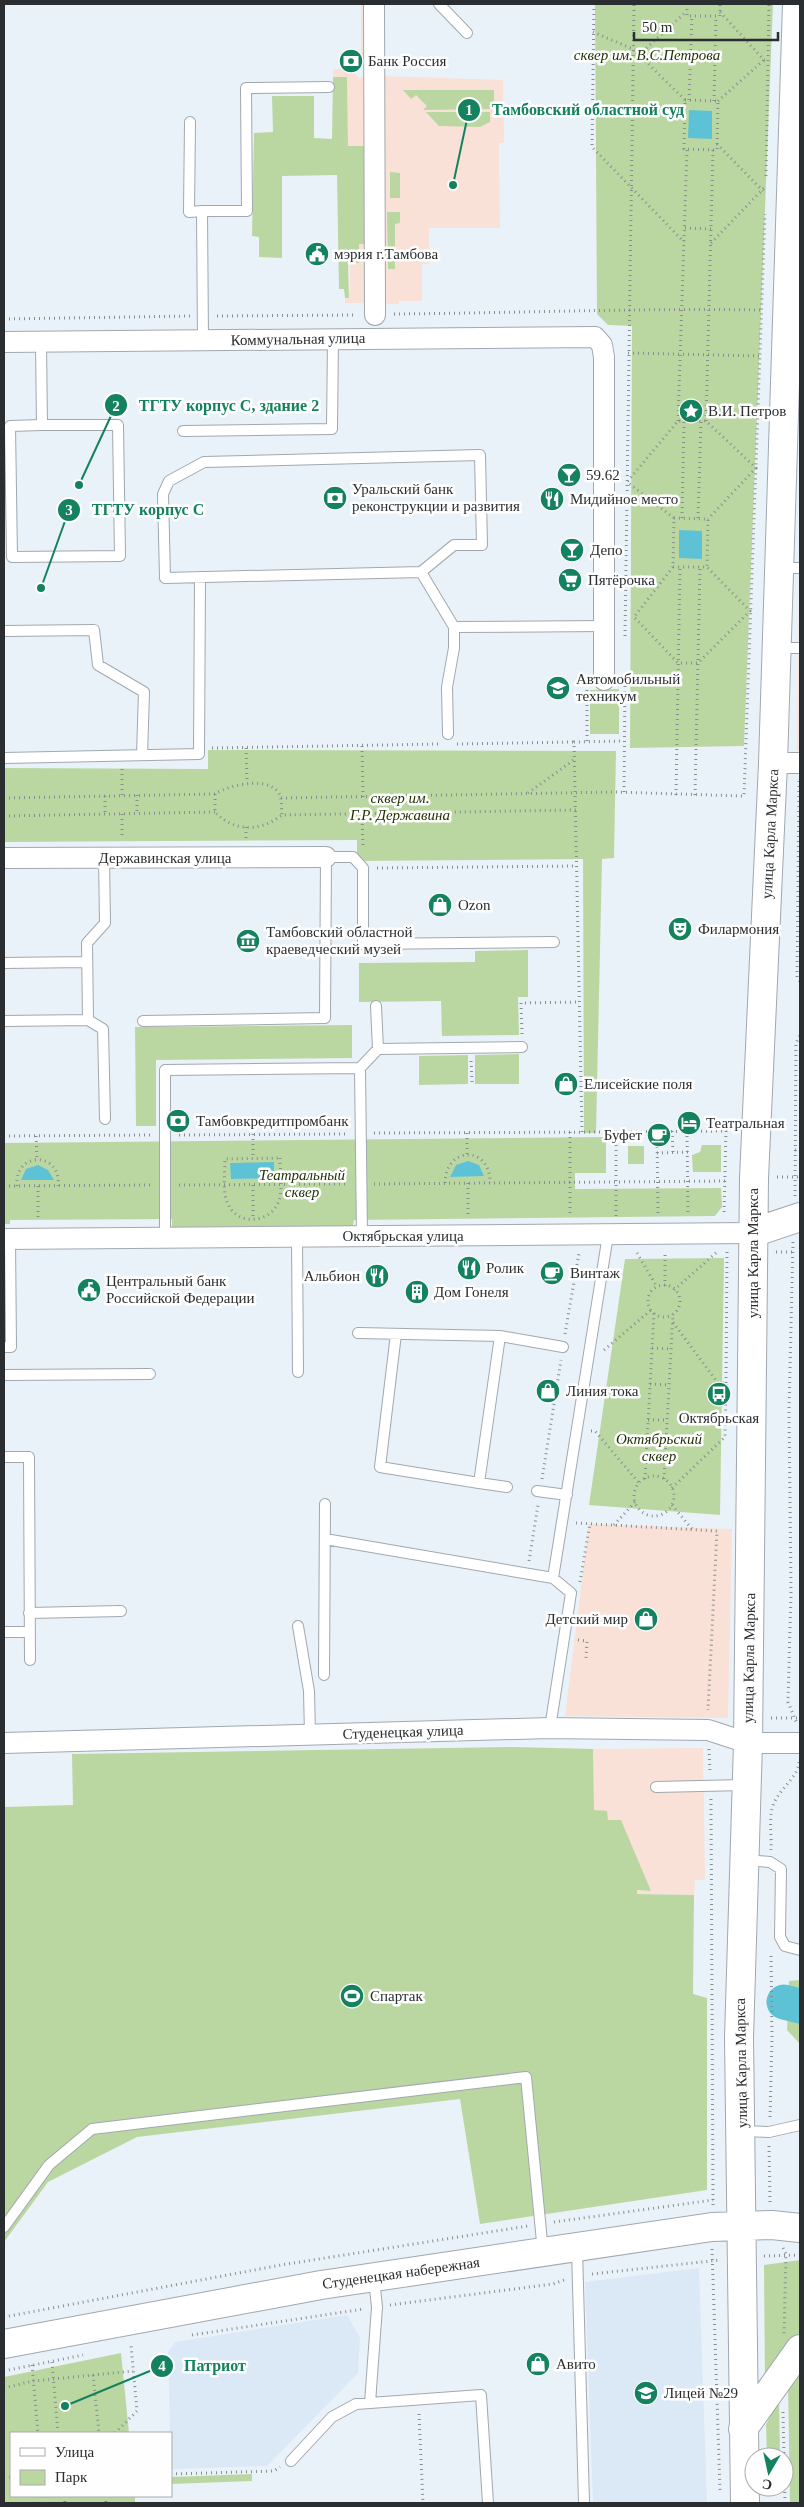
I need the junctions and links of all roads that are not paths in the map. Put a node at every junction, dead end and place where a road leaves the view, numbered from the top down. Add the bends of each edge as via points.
1 (374, 4) edge
2 (439, 4) edge
3 (797, 4) edge
4 (467, 34) dead end
5 (798, 39) edge
6 (329, 87) dead end
7 (190, 122) dead end
8 (202, 211) junction
9 (375, 315) road end
10 (333, 338) junction
11 (203, 340) junction
12 (4, 342) edge
13 (41, 342) junction
14 (42, 425) junction
15 (183, 431) dead end
16 (790, 568) edge
17 (421, 572) junction
18 (200, 577) junction
19 (604, 626) junction
20 (454, 627) junction
21 (4, 631) edge
22 (788, 648) edge
23 (604, 680) dead end
24 (448, 734) dead end
25 (142, 755) junction
26 (4, 758) edge
27 (773, 763) junction
28 (800, 763) edge
29 (326, 857) junction
30 (4, 858) edge
31 (104, 858) junction
32 (554, 942) dead end
33 (87, 962) junction
34 (4, 963) edge
35 (376, 1006) dead end
36 (88, 1020) junction
37 (4, 1021) edge
38 (143, 1021) dead end
39 (522, 1047) road end
40 (378, 1049) junction
41 (360, 1068) junction
42 (105, 1119) dead end
43 (797, 1218) edge
44 (752, 1233) junction
45 (612, 1235) junction
46 (297, 1237) junction
47 (362, 1237) junction
48 (7, 1239) edge
49 (165, 1239) junction
50 (358, 1333) dead end
51 (396, 1334) junction
52 (500, 1336) junction
53 (4, 1347) edge
54 (563, 1347) road end
55 (298, 1372) dead end
56 (150, 1374) dead end
57 (4, 1375) edge
58 (4, 1457) edge
59 (479, 1483) junction
60 (508, 1487) dead end
61 (538, 1491) road end
62 (566, 1495) junction
63 (325, 1504) dead end
64 (325, 1539) junction
65 (553, 1578) junction
66 (121, 1611) dead end
67 (30, 1613) junction
68 (298, 1626) dead end
69 (4, 1632) edge
70 (30, 1632) junction
71 (30, 1660) dead end
72 (324, 1675) dead end
73 (550, 1728) junction
74 (310, 1735) junction
75 (4, 1743) edge
76 (748, 1743) junction
77 (800, 1743) edge
78 (746, 1785) junction
79 (656, 1787) dead end
80 (744, 1860) junction
81 (800, 1950) edge
82 (800, 2124) edge
83 (741, 2131) junction
84 (742, 2225) junction
85 (4, 2227) edge
86 (800, 2228) edge
87 (577, 2247) junction
88 (543, 2252) junction
89 (373, 2277) junction
90 (4, 2344) edge
91 (800, 2349) edge
92 (370, 2403) junction
93 (743, 2429) junction
94 (291, 2461) road end
95 (732, 2498) edge
96 (488, 2503) edge
97 (584, 2503) edge

1 - 9 street
2 - 4 lane
3 - 5 main road, улица Карла Маркса
5 - 16 main road, улица Карла Маркса
6 - 8 lane via 246,88 246,210
7 - 8 lane via 189,212
8 - 11 lane
10 - 11 street, Коммунальная улица
10 - 15 lane via 332,429
10 - 19 street, Коммунальная улица via 592,336 598,339 604,357
11 - 13 street, Коммунальная улица
12 - 13 street, Коммунальная улица
13 - 14 lane
14 - 14 lane via 10,426 12,557 120,556 118,424
16 - 22 main road, улица Карла Маркса
17 - 18 lane
17 - 18 lane via 454,546 482,545 480,455 204,462 169,481 163,494 166,578
17 - 20 lane
18 - 25 lane via 199,754
19 - 20 lane
19 - 23 street
20 - 24 lane via 447,688
21 - 25 lane via 94,630 98,665 144,692
22 - 27 main road, улица Карла Маркса
25 - 26 lane
27 - 28 street
27 - 44 main road, улица Карла Маркса
29 - 31 street, Державинская улица
29 - 32 lane via 353,856 363,868 363,944
29 - 38 lane via 325,1018
30 - 31 street, Державинская улица
31 - 33 lane via 104,923 87,943
33 - 34 lane
33 - 36 lane
35 - 40 lane
36 - 37 lane
36 - 42 lane via 104,1029
39 - 40 lane
40 - 41 lane
41 - 47 lane
41 - 49 lane via 165,1070
43 - 44 main road, Октябрьская улица
44 - 45 street, Октябрьская улица
44 - 76 main road, улица Карла Маркса
45 - 47 street, Октябрьская улица
45 - 62 lane
46 - 47 street, Октябрьская улица
46 - 49 street, Октябрьская улица
46 - 55 lane
48 - 49 street, Октябрьская улица
48 - 53 lane via 11,1347
50 - 51 lane
51 - 52 lane
51 - 59 lane via 380,1467
52 - 54 lane
52 - 59 lane
56 - 57 lane
58 - 67 lane via 29,1457
59 - 60 lane
61 - 62 lane
62 - 65 lane
63 - 64 lane
64 - 65 lane
64 - 72 lane
65 - 73 lane via 570,1594
66 - 67 lane
67 - 70 lane
68 - 74 lane via 309,1690
69 - 70 lane
70 - 71 lane
73 - 74 street, Студенецкая улица
73 - 76 street, Студенецкая улица via 708,1730
74 - 75 street, Студенецкая улица
76 - 77 street, Студенецкая улица
76 - 78 main road, улица Карла Маркса
78 - 79 lane
78 - 80 main road, улица Карла Маркса
80 - 81 lane via 770,1862 781,1869 780,1937 785,1946
80 - 83 main road, улица Карла Маркса via 739,2038
82 - 83 lane via 769,2132
83 - 84 main road, улица Карла Маркса
84 - 86 main road, Студенецкая набережная
84 - 87 main road, Студенецкая набережная
84 - 93 main road, улица Карла Маркса
85 - 88 lane via 50,2164 92,2129 526,2076
87 - 88 main road, Студенецкая набережная
87 - 97 lane
88 - 89 main road, Студенецкая набережная
89 - 90 main road, Студенецкая набережная
89 - 92 lane via 377,2307
91 - 93 main road
92 - 94 lane via 356,2404 332,2417
92 - 96 lane via 481,2395
93 - 95 main road, улица Карла Маркса

